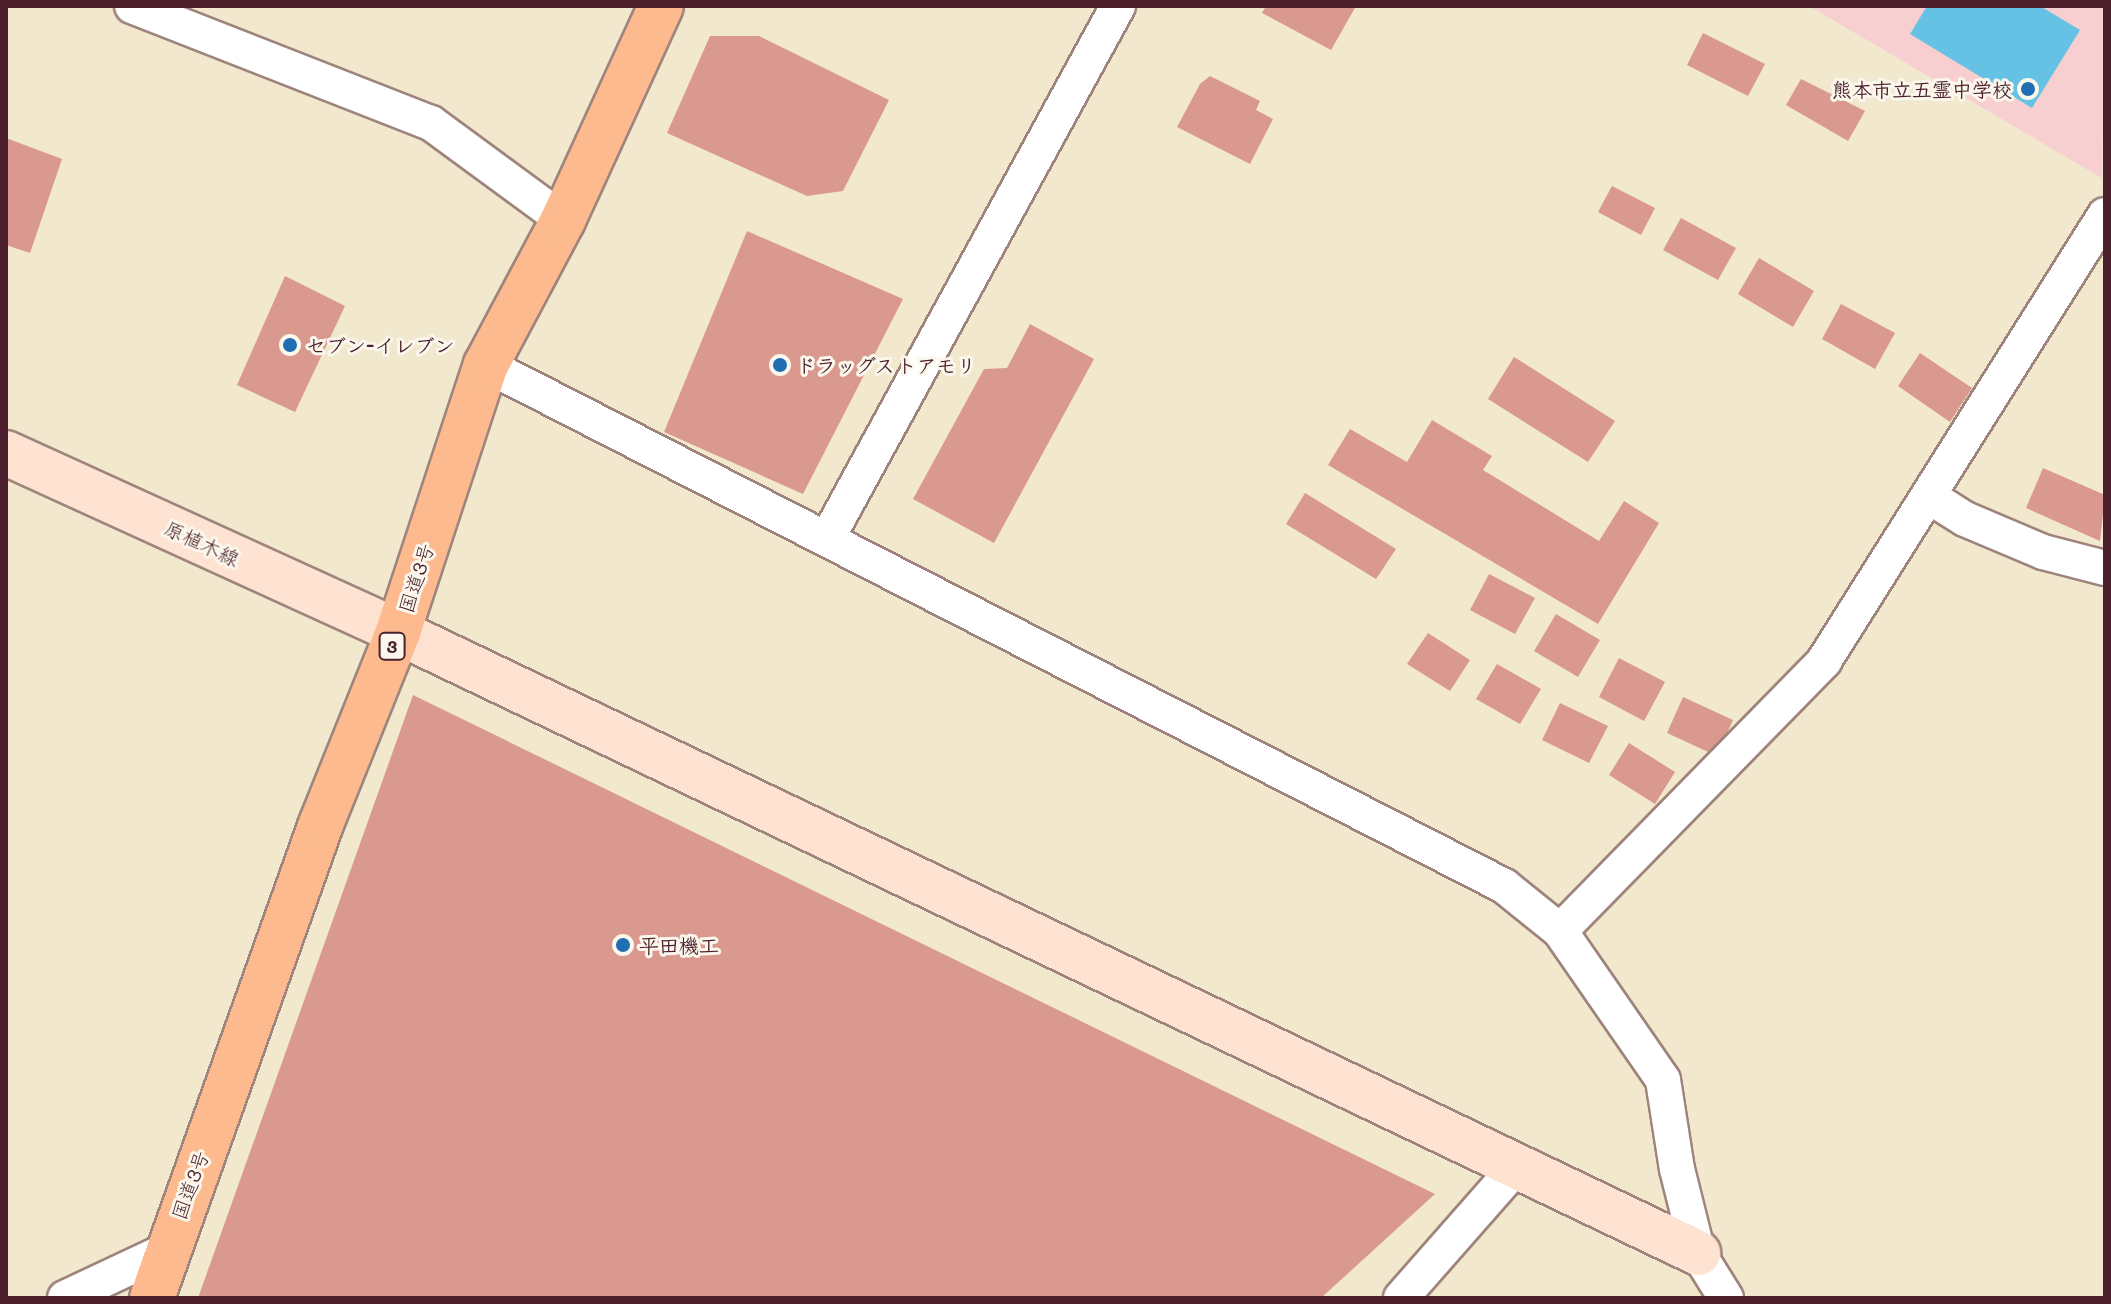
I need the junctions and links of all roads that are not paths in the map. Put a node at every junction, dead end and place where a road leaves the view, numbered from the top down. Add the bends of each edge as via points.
1 (132, 6) edge
2 (661, 6) edge
3 (1118, 6) edge
4 (2105, 215) edge
5 (563, 220) junction
6 (486, 365) junction
7 (6, 453) edge
8 (1930, 497) junction
9 (828, 537) junction
10 (2105, 568) edge
11 (398, 632) junction
12 (1560, 931) junction
13 (1517, 1166) junction
14 (167, 1250) junction
15 (1698, 1253) junction
16 (65, 1298) edge
17 (152, 1298) edge
18 (1401, 1298) edge
19 (1726, 1298) edge

1 - 5 street via 431,123
2 - 5 highway, 国道3号 / 3
3 - 9 street
4 - 8 street
5 - 6 highway, 国道3号 / 3
6 - 9 street
6 - 11 highway, 国道3号 / 3
7 - 11 street, 原植木線
8 - 10 street via 1965,519 2043,552
8 - 12 street via 1824,661
9 - 12 street via 1504,886
11 - 13 street, 原植木線
11 - 14 highway, 国道3号 / 3 via 321,824
12 - 15 street via 1663,1080
13 - 15 street, 原植木線
13 - 18 street
14 - 16 street
14 - 17 highway, 国道3号 / 3
15 - 19 street

